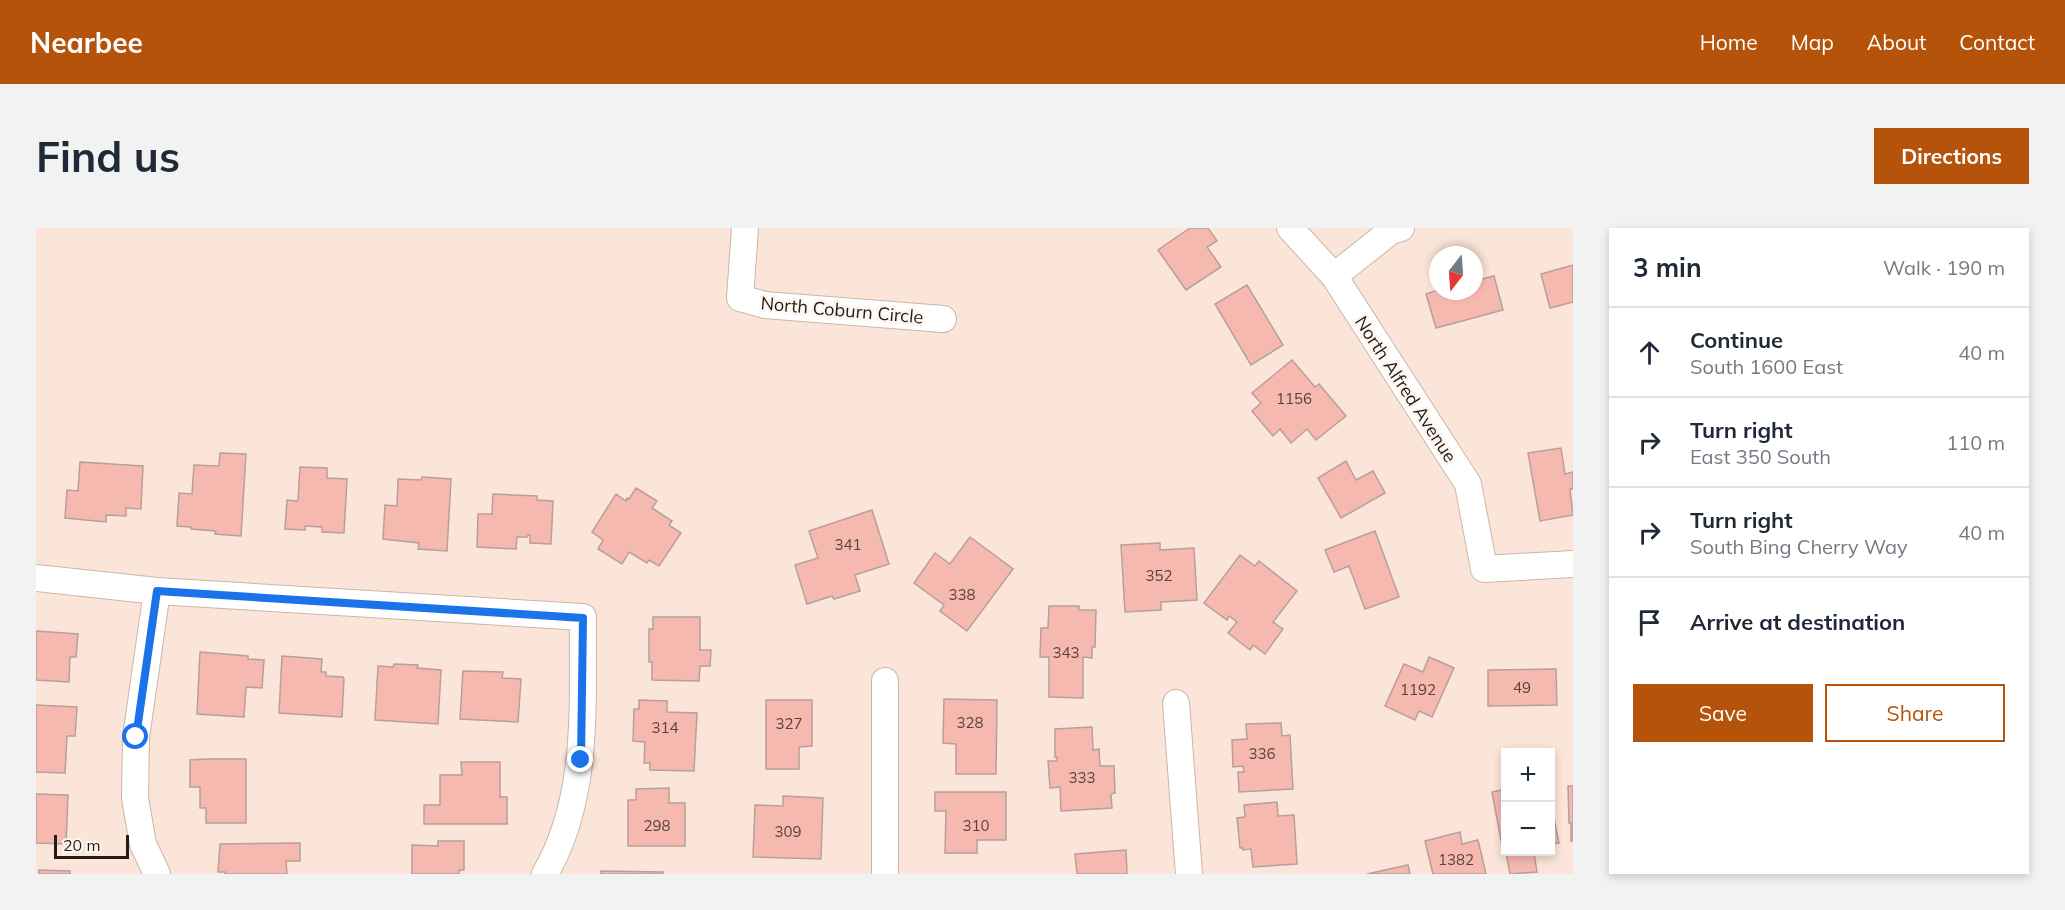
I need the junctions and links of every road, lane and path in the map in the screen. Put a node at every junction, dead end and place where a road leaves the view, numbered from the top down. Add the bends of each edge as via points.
1 (745, 228) edge
2 (1290, 228) edge
3 (1401, 228) edge
4 (1334, 276) junction
5 (943, 319) dead end
6 (1573, 564) edge
7 (36, 578) edge
8 (157, 591) junction
9 (885, 681) dead end
10 (1176, 703) dead end
11 (157, 874) edge
12 (545, 874) edge
13 (885, 874) edge
14 (1189, 874) edge

1 - 5 street, North Coburn Circle via 740,298 765,305
2 - 4 street, North Alfred Avenue
3 - 4 street via 1391,231
4 - 6 street, North Alfred Avenue via 1467,484 1484,569
7 - 8 street
8 - 11 street via 136,737 135,798 143,844
8 - 12 street via 583,618 581,760 572,808
9 - 13 street
10 - 14 street

